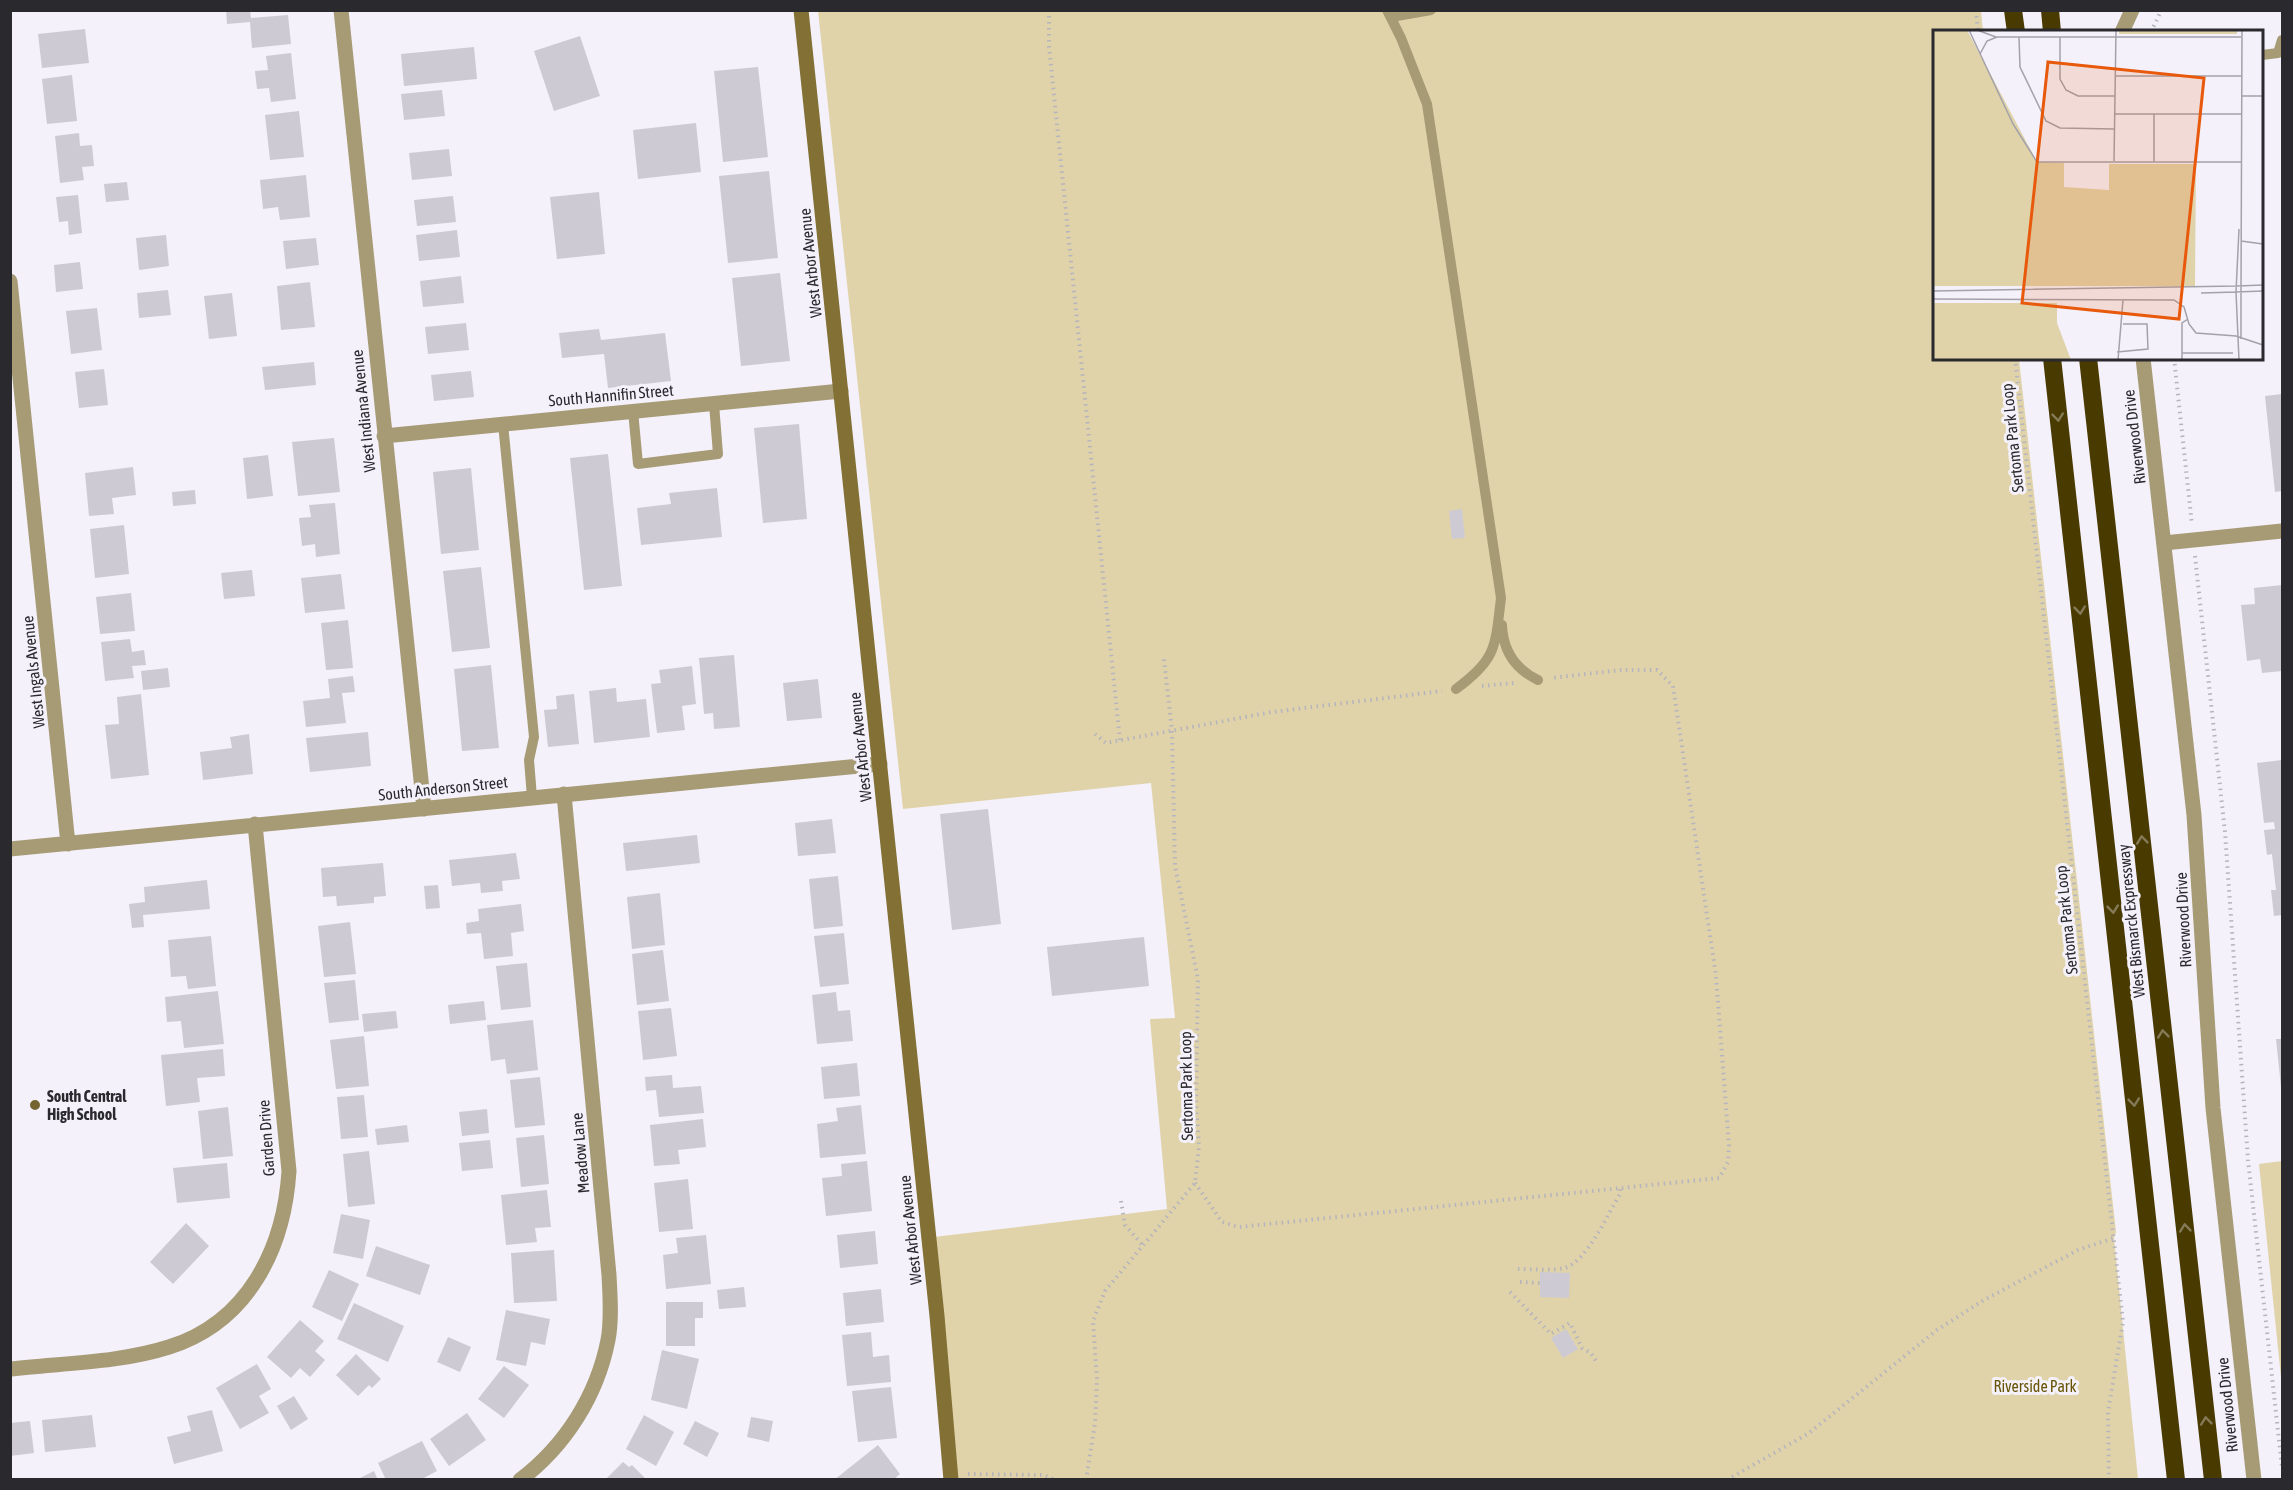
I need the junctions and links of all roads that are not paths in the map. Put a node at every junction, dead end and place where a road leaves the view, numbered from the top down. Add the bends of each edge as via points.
1 (341, 10) edge
2 (801, 10) edge
3 (1431, 10) edge
4 (2013, 10) edge
5 (2050, 10) edge
6 (2132, 10) edge
7 (1389, 14) edge
8 (2016, 30) edge
9 (2052, 30) edge
10 (2123, 30) edge
11 (2283, 40) edge
12 (2263, 55) edge
13 (10, 281) edge
14 (2052, 360) edge
15 (2088, 360) edge
16 (2143, 360) edge
17 (841, 391) junction
18 (714, 404) junction
19 (633, 411) junction
20 (503, 423) junction
21 (384, 436) junction
22 (2283, 531) edge
23 (2164, 543) junction
24 (1501, 598) junction
25 (1538, 680) road end
26 (1456, 689) road end
27 (880, 764) junction
28 (564, 794) junction
29 (532, 797) junction
30 (424, 808) junction
31 (255, 824) junction
32 (68, 844) junction
33 (10, 849) edge
34 (10, 1369) edge
35 (952, 1477) edge
36 (520, 1479) edge
37 (2176, 1479) edge
38 (2213, 1479) edge
39 (2254, 1479) edge

1 - 21 street, West Indiana Avenue
2 - 17 main road, West Arbor Avenue
3 - 7 lane
4 - 8 highway
5 - 9 highway
6 - 10 street
7 - 24 lane via 1429,115
11 - 12 lane via 2278,53
13 - 32 street, West Ingals Avenue
14 -> 37 highway, West Bismarck Expressway
38 -> 15 highway, West Bismarck Expressway
16 - 23 street, Riverwood Drive
17 - 18 street, South Hannifin Street
17 - 27 main road, West Arbor Avenue
18 - 19 street, South Hannifin Street
18 - 19 lane via 718,454 638,464
19 - 20 street, South Hannifin Street
20 - 21 street, South Hannifin Street
20 - 29 lane via 534,736 529,760
21 - 30 street, West Indiana Avenue
22 - 23 street
23 - 39 street, Riverwood Drive via 2196,842 2213,1108
24 - 25 lane via 1502,632 1508,653 1518,668
24 - 26 lane via 1496,643 1481,671
27 - 28 street, South Anderson Street
27 - 35 main road, West Arbor Avenue
28 - 29 street, South Anderson Street
28 - 36 street, Meadow Lane via 609,1275 608,1339 589,1397 574,1423 555,1448
29 - 30 street, South Anderson Street
30 - 31 street, South Anderson Street
31 - 32 street, South Anderson Street
31 - 34 street, Garden Drive via 289,1171 275,1245 250,1291 233,1310 192,1338 149,1353
32 - 33 street, South Anderson Street

